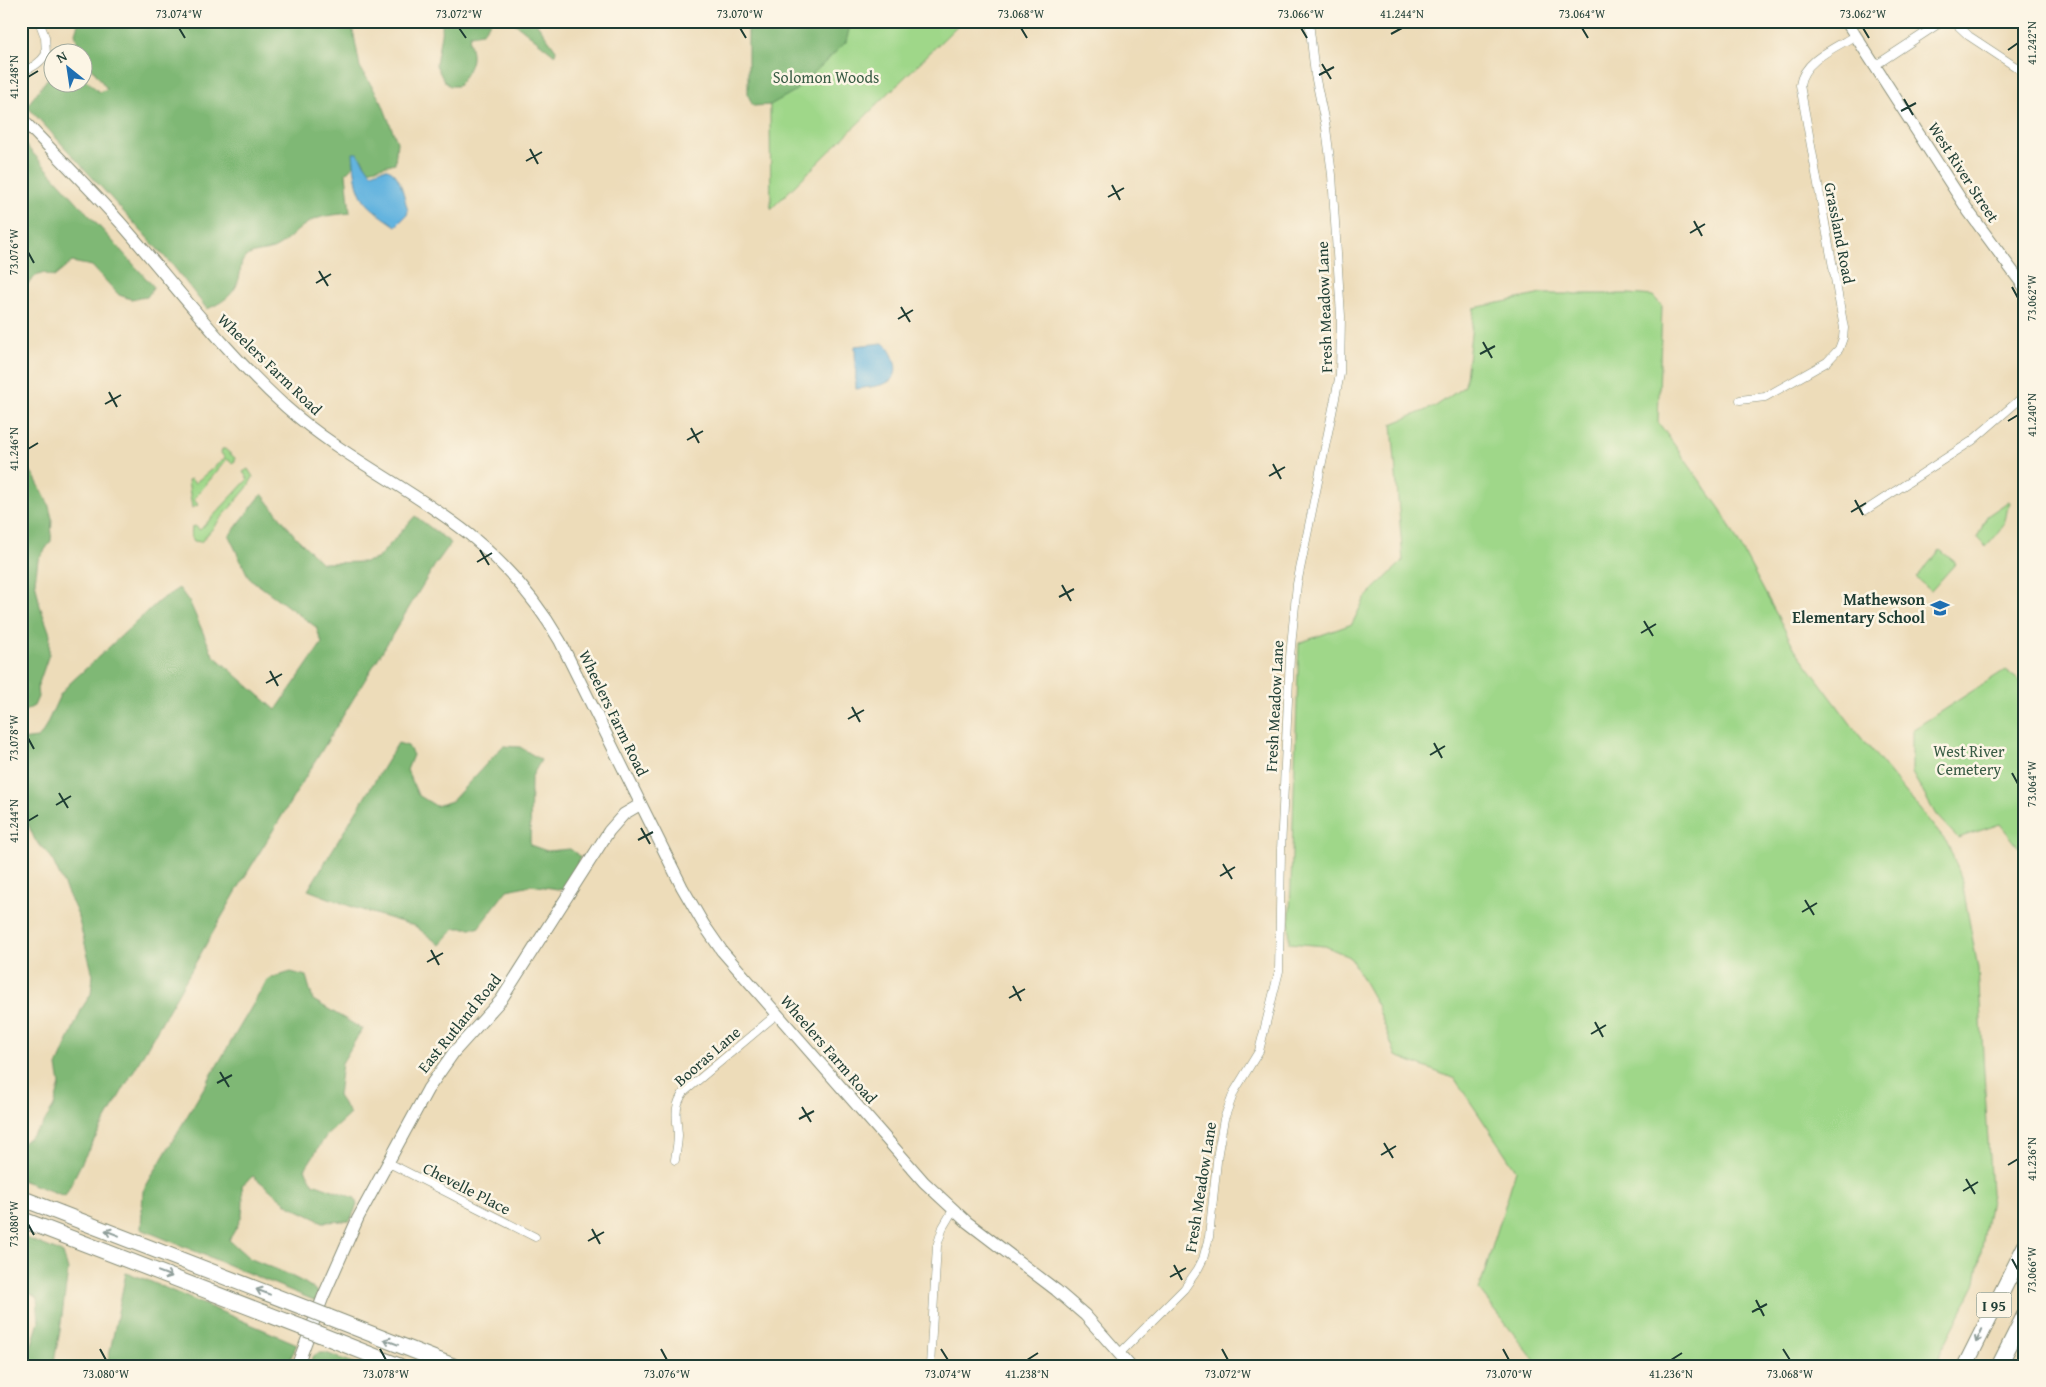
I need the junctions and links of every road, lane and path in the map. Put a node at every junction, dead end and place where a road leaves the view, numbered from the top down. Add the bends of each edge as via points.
1 (40, 21) edge
2 (1309, 21) edge
3 (1846, 21) edge
4 (1943, 21) edge
5 (1952, 21) edge
6 (1856, 35) junction
7 (1876, 66) junction
8 (24, 70) edge
9 (2025, 73) edge
10 (21, 81) edge
11 (21, 118) edge
12 (2025, 288) edge
13 (2025, 395) edge
14 (1740, 400) dead end
15 (1866, 510) dead end
16 (641, 804) junction
17 (777, 1014) junction
18 (675, 1160) dead end
19 (387, 1162) junction
20 (21, 1198) edge
21 (952, 1210) junction
22 (21, 1219) edge
23 (535, 1237) dead end
24 (2025, 1246) edge
25 (2025, 1314) edge
26 (1120, 1353) junction
27 (297, 1366) edge
28 (399, 1366) edge
29 (453, 1366) edge
30 (930, 1366) edge
31 (1130, 1366) edge
32 (1965, 1366) edge
33 (2000, 1366) edge

1 - 8 street via 46,54
2 - 26 street, Fresh Meadow Lane via 1332,175 1341,316 1340,374 1297,584 1290,657 1281,850 1279,971 1259,1051 1234,1092 1224,1119 1209,1237 1203,1259 1184,1289
3 - 6 main road, West River Street
4 - 7 street
5 - 9 street
6 - 7 main road, West River Street
6 - 14 street, Grassland Road via 1808,67 1800,85 1844,328 1842,344 1827,362 1765,397
7 - 12 main road, West River Street via 1969,212
8 - 10 street via 25,76
11 - 16 main road, Wheelers Farm Road via 125,228 222,343 286,407 331,442 470,535 517,581 539,608 564,648
13 - 15 street via 1972,441
16 - 17 main road, Wheelers Farm Road via 704,925
16 - 19 main road, East Rutland Road via 627,811 595,850 501,1000 434,1079
17 - 18 street, Booras Lane via 679,1099 675,1113 678,1135
17 - 21 main road, Wheelers Farm Road via 911,1168
19 - 23 street, Chevelle Place
19 - 27 main road, East Rutland Road via 342,1252
29 -> 20 highway, bridge
21 - 26 main road, Wheelers Farm Road via 1070,1302
21 - 30 street via 938,1246
22 -> 28 highway, bridge
24 -> 32 highway, I 95
25 - 33 highway, I 95
26 - 31 main road, Wheelers Farm Road

